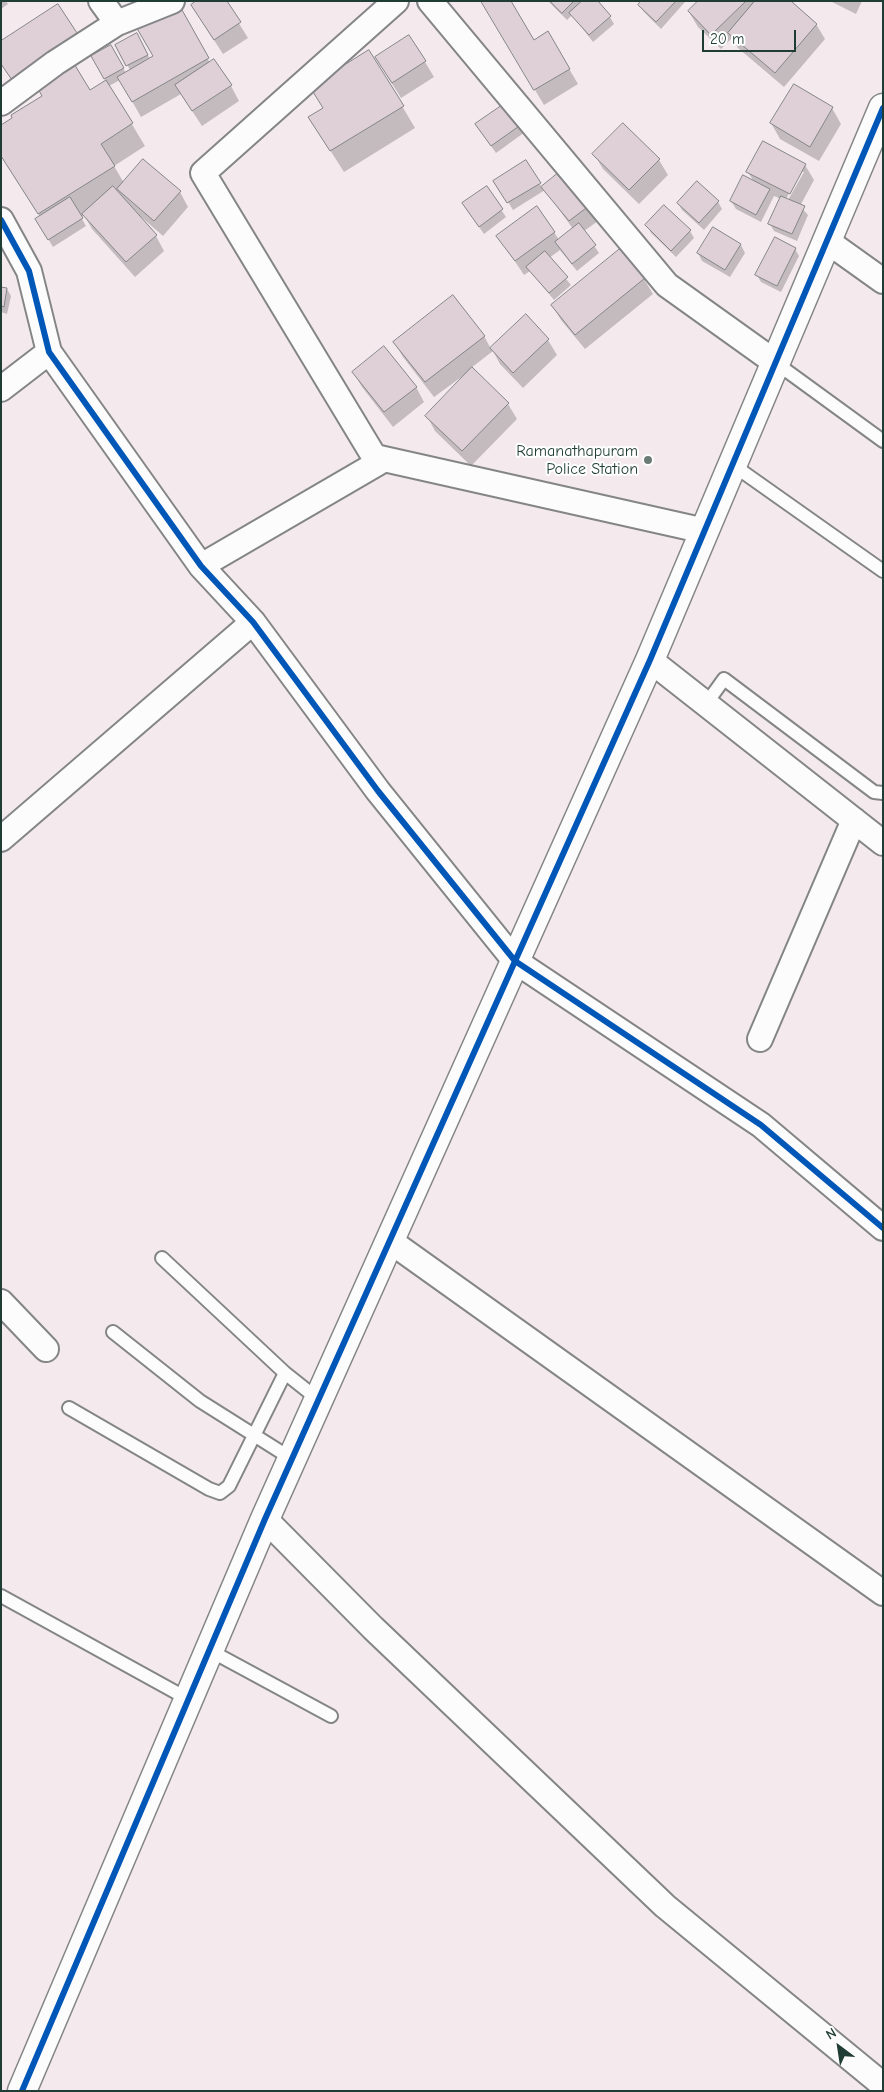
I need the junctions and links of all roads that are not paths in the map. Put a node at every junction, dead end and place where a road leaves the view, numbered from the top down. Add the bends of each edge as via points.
1 (101, 1) edge
2 (172, 1) edge
3 (396, 1) edge
4 (430, 1) edge
5 (117, 23) junction
6 (1, 104) edge
7 (883, 108) edge
8 (1, 220) edge
9 (827, 241) junction
10 (883, 281) edge
11 (49, 352) junction
12 (776, 363) junction
13 (1, 389) edge
14 (883, 441) edge
15 (374, 457) junction
16 (733, 465) junction
17 (705, 531) junction
18 (201, 566) junction
19 (883, 571) edge
20 (253, 622) junction
21 (650, 660) junction
22 (706, 704) junction
23 (883, 793) edge
24 (854, 820) junction
25 (1, 839) edge
26 (883, 843) edge
27 (515, 961) junction
28 (760, 1039) dead end
29 (883, 1228) edge
30 (390, 1241) junction
31 (162, 1258) dead end
32 (1, 1302) edge
33 (113, 1332) dead end
34 (46, 1349) dead end
35 (285, 1372) junction
36 (318, 1400) junction
37 (69, 1408) dead end
38 (254, 1435) junction
39 (292, 1459) junction
40 (265, 1519) junction
41 (883, 1593) edge
42 (1, 1596) edge
43 (209, 1650) junction
44 (188, 1699) junction
45 (332, 1716) dead end
46 (883, 2085) edge
47 (22, 2091) edge

1 - 5 street
2 - 5 street
3 - 15 street via 203,173
4 - 12 street via 667,285
5 - 6 street via 55,63
7 - 9 street
8 - 11 street via 29,271
9 - 10 street
9 - 12 street
11 - 13 street
11 - 18 street
12 - 14 lane
12 - 16 street
15 - 17 street
15 - 18 street via 378,463
16 - 17 street
16 - 19 lane
17 - 21 street
18 - 20 street
20 - 25 street
20 - 27 street via 378,792
21 - 22 street
21 - 27 street
22 - 23 lane via 724,679 874,792
22 - 24 street
24 - 26 street
24 - 28 street
27 - 29 street via 761,1126
27 - 30 street
30 - 36 street
30 - 41 street
31 - 35 lane
32 - 34 street
33 - 38 lane via 200,1401
35 - 36 lane
35 - 38 lane
36 - 39 street
37 - 38 lane via 220,1493 229,1486
38 - 39 lane
39 - 40 street
40 - 43 street
40 - 46 street via 373,1628 665,1906
42 - 44 lane
43 - 44 street
43 - 45 lane
44 - 47 street

